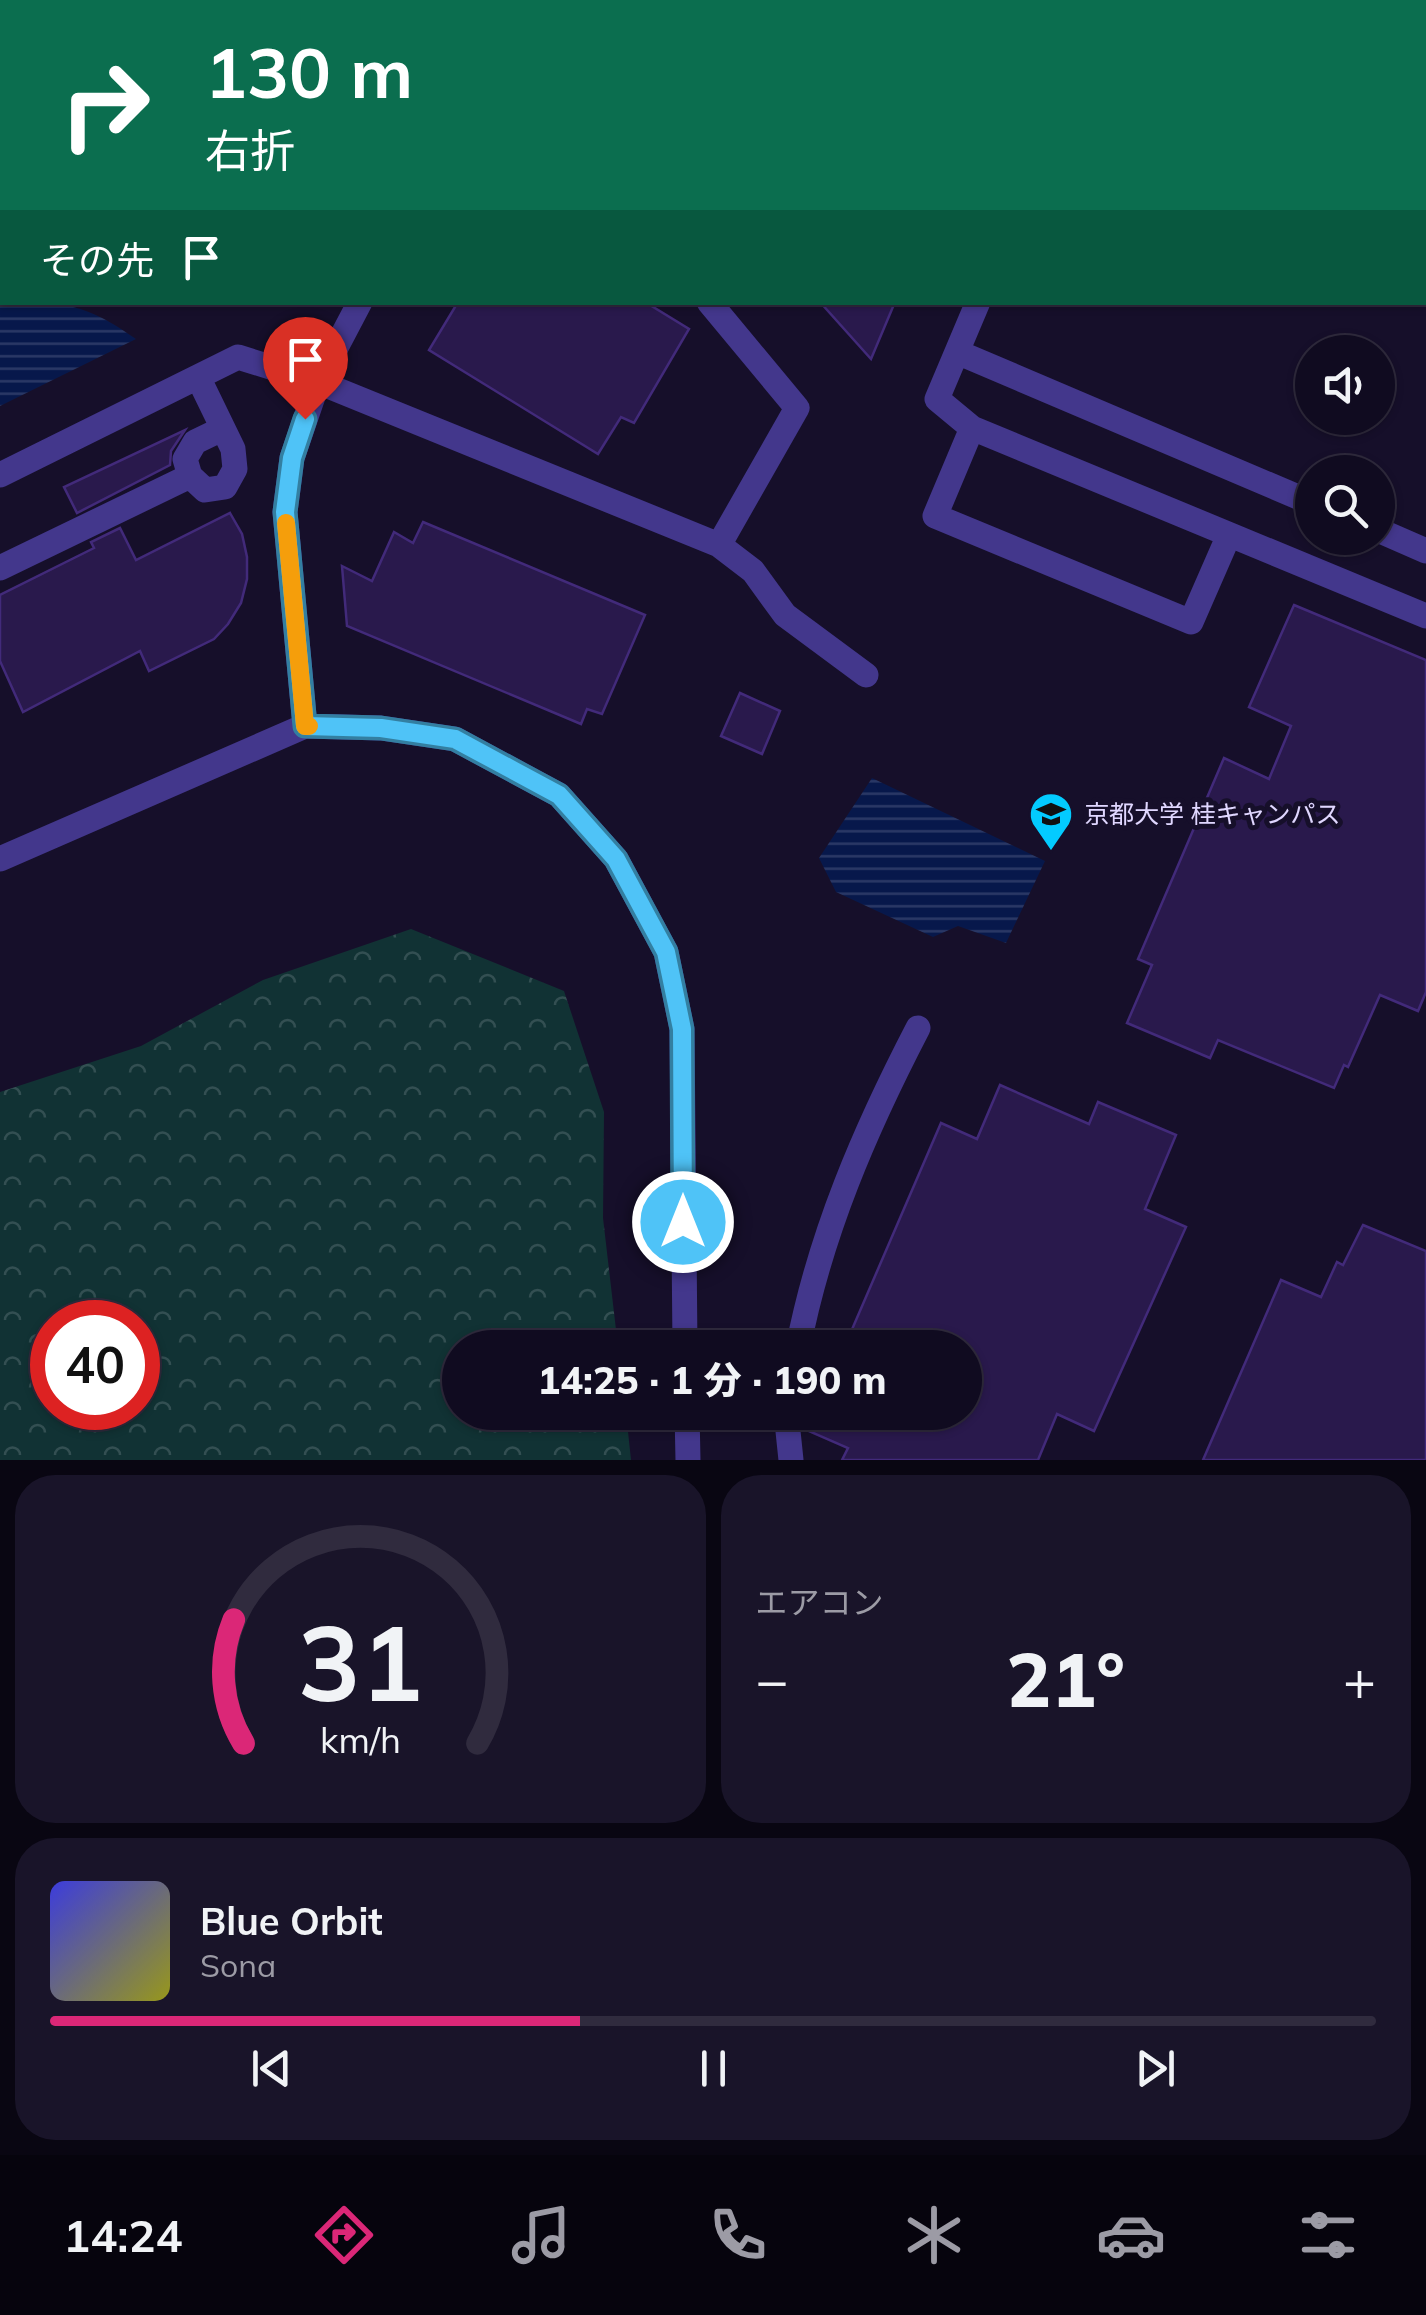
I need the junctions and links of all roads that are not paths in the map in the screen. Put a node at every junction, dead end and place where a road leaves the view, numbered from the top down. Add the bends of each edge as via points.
1 (358, 305) edge
2 (711, 305) edge
3 (977, 305) edge
4 (957, 352) junction
5 (198, 377) junction
6 (318, 382) junction
7 (972, 428) junction
8 (222, 430) junction
9 (0, 475) edge
10 (190, 476) junction
11 (1295, 496) edge
12 (1229, 535) junction
13 (1395, 537) edge
14 (718, 545) junction
15 (1426, 551) edge
16 (0, 568) edge
17 (1426, 616) edge
18 (866, 674) dead end
19 (305, 726) junction
20 (0, 859) edge
21 (918, 1028) dead end
22 (684, 1330) edge
23 (801, 1330) edge
24 (687, 1430) edge
25 (788, 1430) edge
26 (688, 1460) edge
27 (791, 1460) edge

1 - 6 street
2 - 14 street via 797,408
3 - 4 street
4 - 7 street via 936,399
4 - 11 street
5 - 6 street via 238,357
5 - 8 street
5 - 9 street
6 - 14 street
6 - 19 street via 292,458 285,512
7 - 12 street
7 - 12 street via 935,516 1192,622
8 - 10 street via 195,442 184,459
8 - 10 street via 235,469 225,487 205,490
10 - 16 street
12 - 17 street
13 - 15 street
14 - 18 street via 753,571 786,615
19 - 20 street
19 - 22 street via 455,739 559,795 616,859 666,952 682,1029
21 - 23 street via 837,1204
24 - 26 street
25 - 27 street

